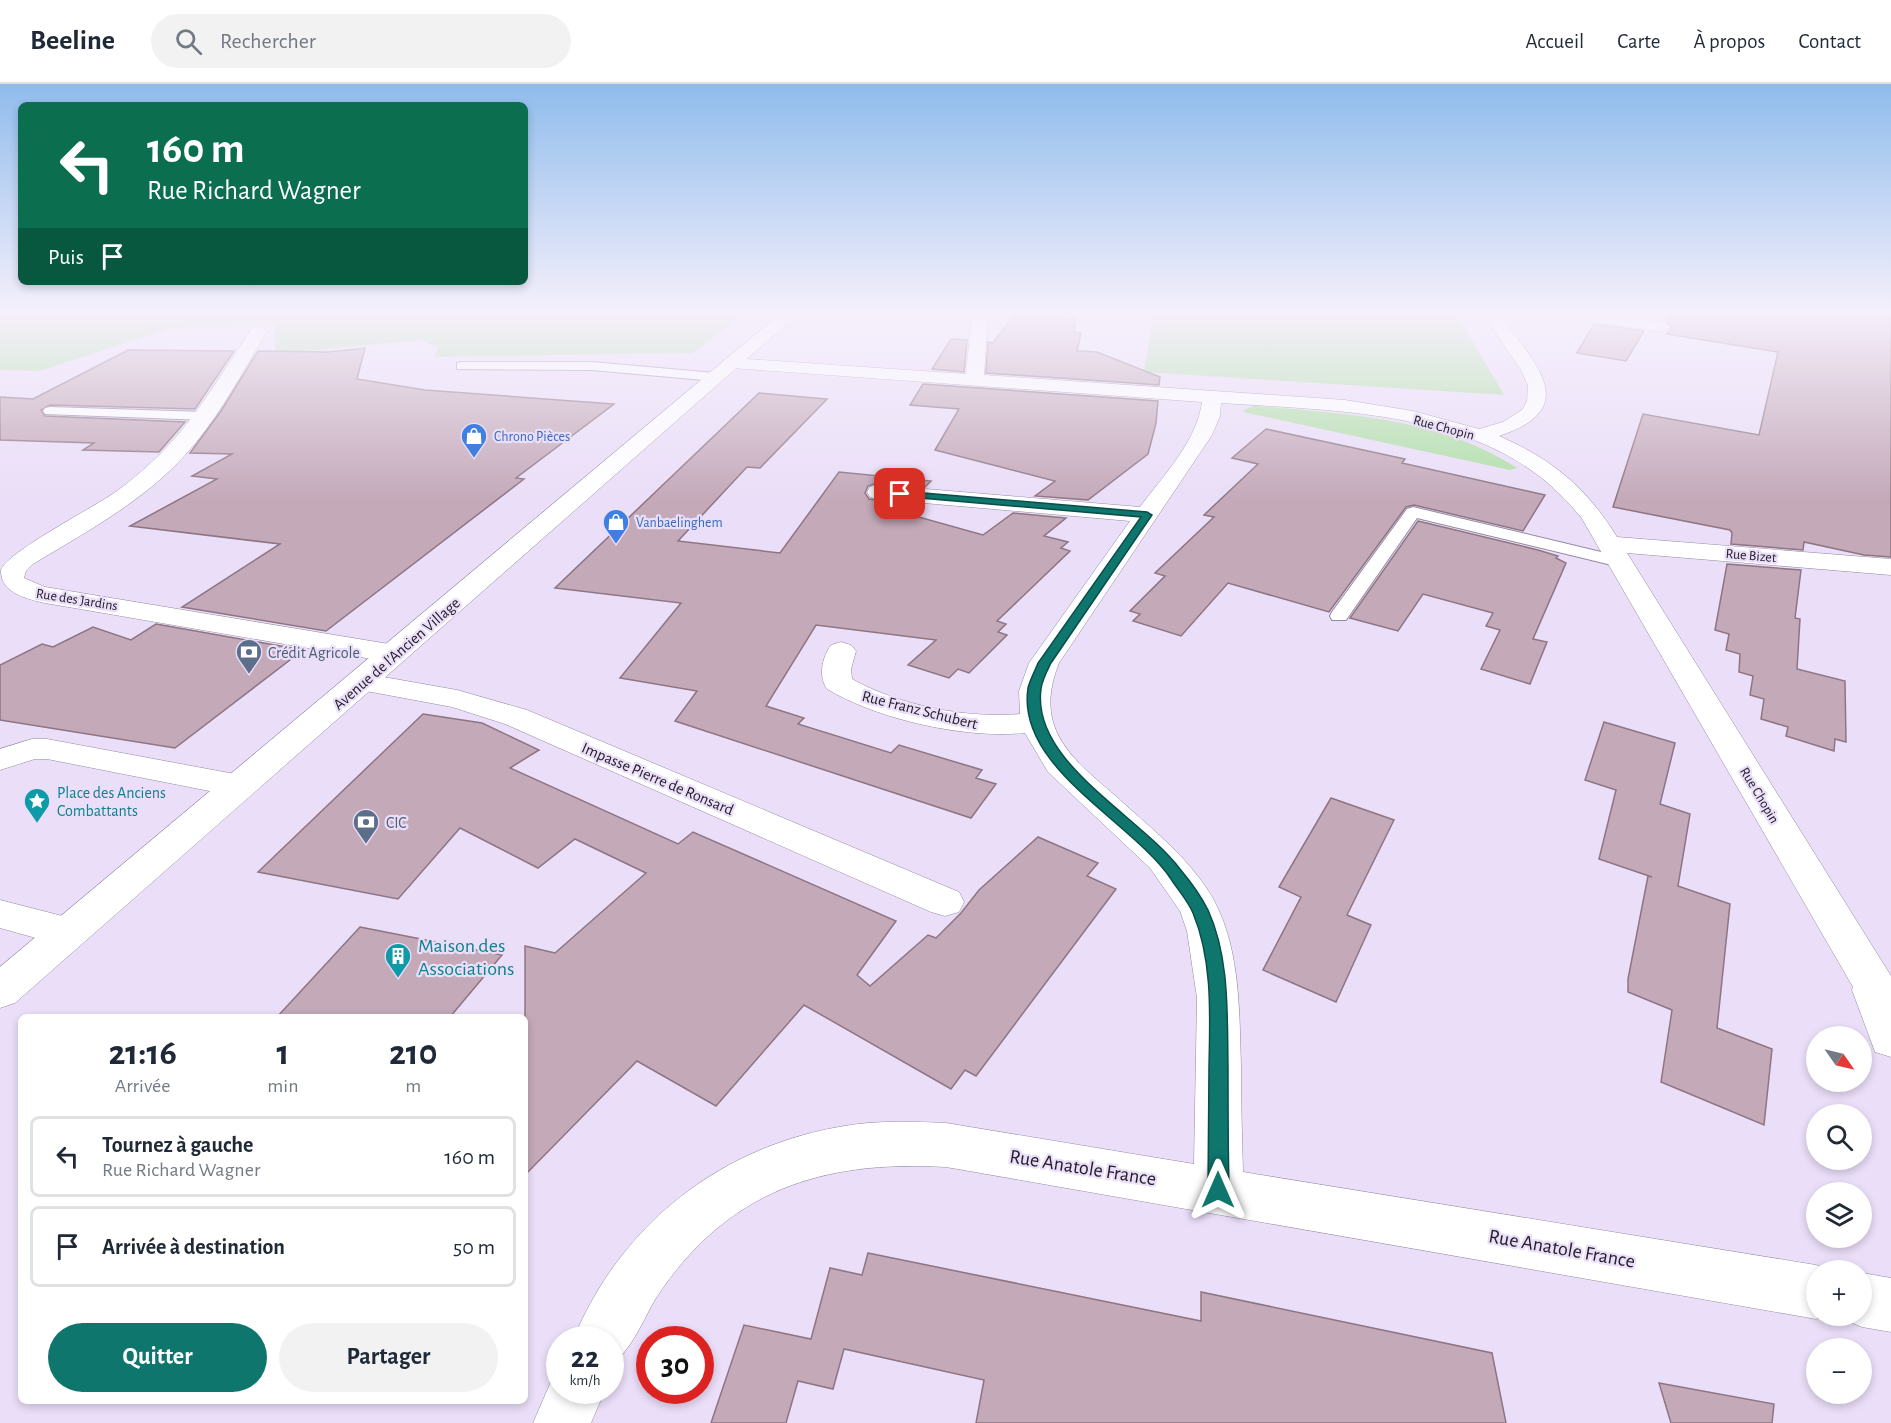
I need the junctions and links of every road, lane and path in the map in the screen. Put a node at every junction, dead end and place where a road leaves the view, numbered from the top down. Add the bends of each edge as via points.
1 (231, 375) edge
2 (717, 375) edge
3 (860, 375) edge
4 (975, 375) edge
5 (1532, 375) edge
6 (973, 380) junction
7 (1212, 396) junction
8 (50, 411) dead end
9 (205, 416) junction
10 (1479, 436) junction
11 (878, 492) dead end
12 (1147, 515) junction
13 (1615, 553) junction
14 (1891, 567) edge
15 (1339, 616) dead end
16 (841, 651) dead end
17 (396, 654) junction
18 (361, 682) junction
19 (1037, 722) junction
20 (0, 760) edge
21 (240, 786) junction
22 (945, 902) dead end
23 (0, 914) edge
24 (68, 932) junction
25 (0, 991) edge
26 (1880, 993) edge
27 (1891, 1039) edge
28 (1218, 1190) junction
29 (1806, 1290) edge
30 (1872, 1302) edge
31 (1891, 1305) edge
32 (609, 1326) edge
33 (570, 1404) edge
34 (562, 1423) edge

1 - 9 street, Rue des Jardins
2 - 17 street, Avenue de l'Ancien Village
3 - 6 street, Rue Chopin
4 - 6 street
5 - 10 street via 1540,393 1535,408 1511,426
6 - 7 street, Rue Chopin
7 - 10 street, Rue Chopin via 1360,408
7 - 12 street via 1210,416 1202,435
8 - 9 lane
9 - 17 street, Rue des Jardins via 178,450 132,490 18,564 11,574 14,585 45,595
10 - 13 street, Rue Chopin via 1557,477 1584,504
11 - 12 street
12 - 19 street via 1044,663 1033,698
13 - 14 street, Rue Bizet
13 - 15 lane via 1413,512
13 - 26 street, Rue Chopin
16 - 19 street, Rue Franz Schubert via 836,669 838,683 864,696 970,724
17 - 18 street, Avenue de l'Ancien Village
18 - 21 street, Avenue de l'Ancien Village
18 - 22 street, Impasse Pierre de Ronsard via 457,699 516,717
19 - 28 street via 1060,765 1148,843 1174,872 1200,911 1212,949 1218,998
20 - 21 street via 32,749 47,749
21 - 24 street, Avenue de l'Ancien Village
23 - 24 street
24 - 25 street, Avenue de l'Ancien Village
26 - 27 street, Rue Chopin
28 - 29 street, Rue Anatole France
28 - 32 street, Rue Anatole France via 913,1141 879,1142 817,1153 750,1178 690,1219 640,1275
30 - 31 street
33 - 34 street

